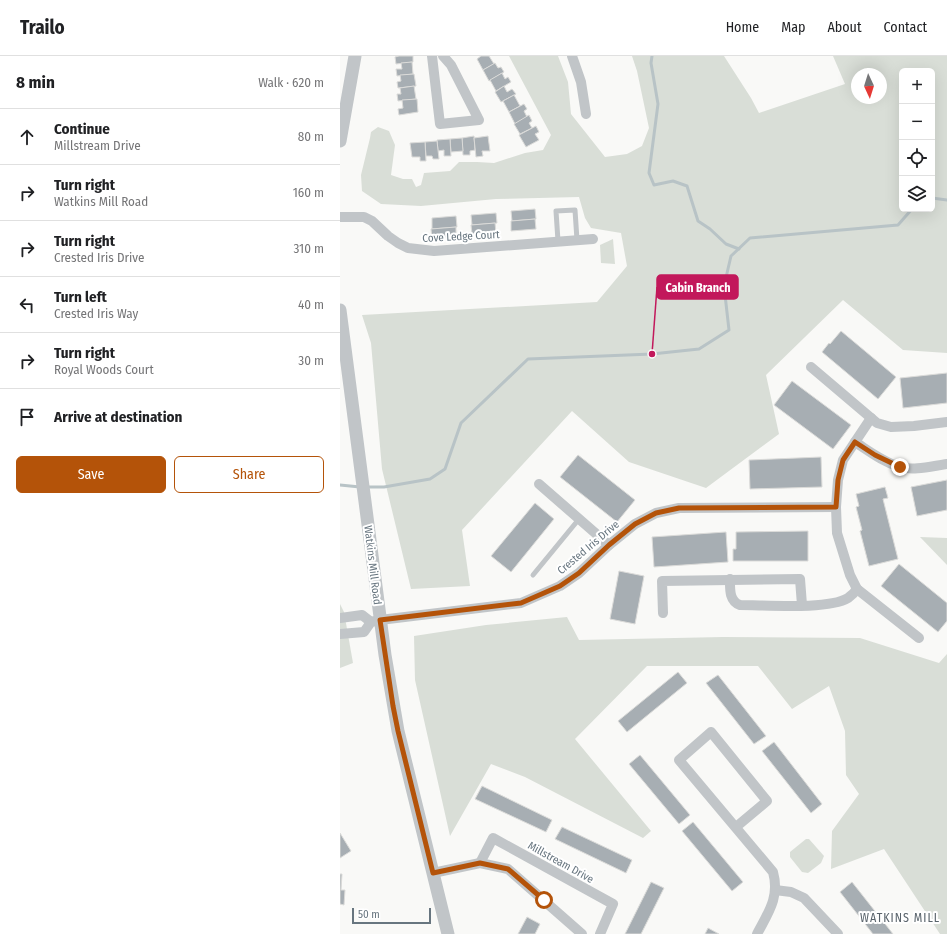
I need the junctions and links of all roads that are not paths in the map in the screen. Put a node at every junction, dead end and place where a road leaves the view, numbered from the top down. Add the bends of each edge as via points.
1 (355, 56) edge
2 (432, 56) edge
3 (444, 56) edge
4 (572, 56) edge
5 (586, 114) dead end
6 (340, 141) edge
7 (340, 217) edge
8 (593, 239) dead end
9 (577, 240) junction
10 (558, 241) junction
11 (340, 310) edge
12 (811, 367) dead end
13 (871, 418) junction
14 (947, 422) edge
15 (855, 442) junction
16 (947, 464) edge
17 (539, 484) dead end
18 (836, 507) junction
19 (579, 519) junction
20 (609, 545) junction
21 (534, 575) dead end
22 (730, 579) junction
23 (858, 589) junction
24 (802, 606) junction
25 (663, 613) dead end
26 (340, 618) edge
27 (376, 621) junction
28 (340, 634) edge
29 (919, 638) dead end
30 (736, 828) junction
31 (480, 863) junction
32 (433, 873) junction
33 (776, 890) junction
34 (448, 934) edge
35 (582, 934) edge
36 (600, 934) edge
37 (757, 934) edge
38 (838, 934) edge

1 - 6 street
2 - 3 street via 440,124 480,120
4 - 5 street via 581,82
7 - 10 street, Cove Ledge Court via 364,217 398,243 418,250 434,251
8 - 9 street, Cove Ledge Court
9 - 10 street, Cove Ledge Court
9 - 10 lane via 575,210 556,211
11 - 27 street, Watkins Mill Road via 366,514
12 - 13 street
13 - 14 street via 877,423 891,427
13 - 15 street
15 - 16 street via 900,467 920,468
15 - 18 street via 843,460
17 - 19 street
18 - 20 street, Crested Iris Drive via 668,509 635,524
18 - 23 street via 837,533 850,575
19 - 20 street
19 - 21 lane
20 - 27 street, Crested Iris Drive via 579,573 560,586 521,603
22 - 24 street via 732,599 740,605
22 - 24 street via 800,579
22 - 25 street via 662,581
23 - 24 street via 848,598 836,603
23 - 29 street
26 - 27 street via 362,615
27 - 28 street via 364,632
27 - 32 street, Watkins Mill Road via 395,719
30 - 30 street via 679,760 711,732 767,801
30 - 33 street via 773,872
31 - 32 street
31 - 35 street via 508,869
31 - 36 street, Millstream Drive via 492,838 613,904
32 - 34 street, Watkins Mill Road
33 - 37 street
33 - 38 street via 791,892 804,898

